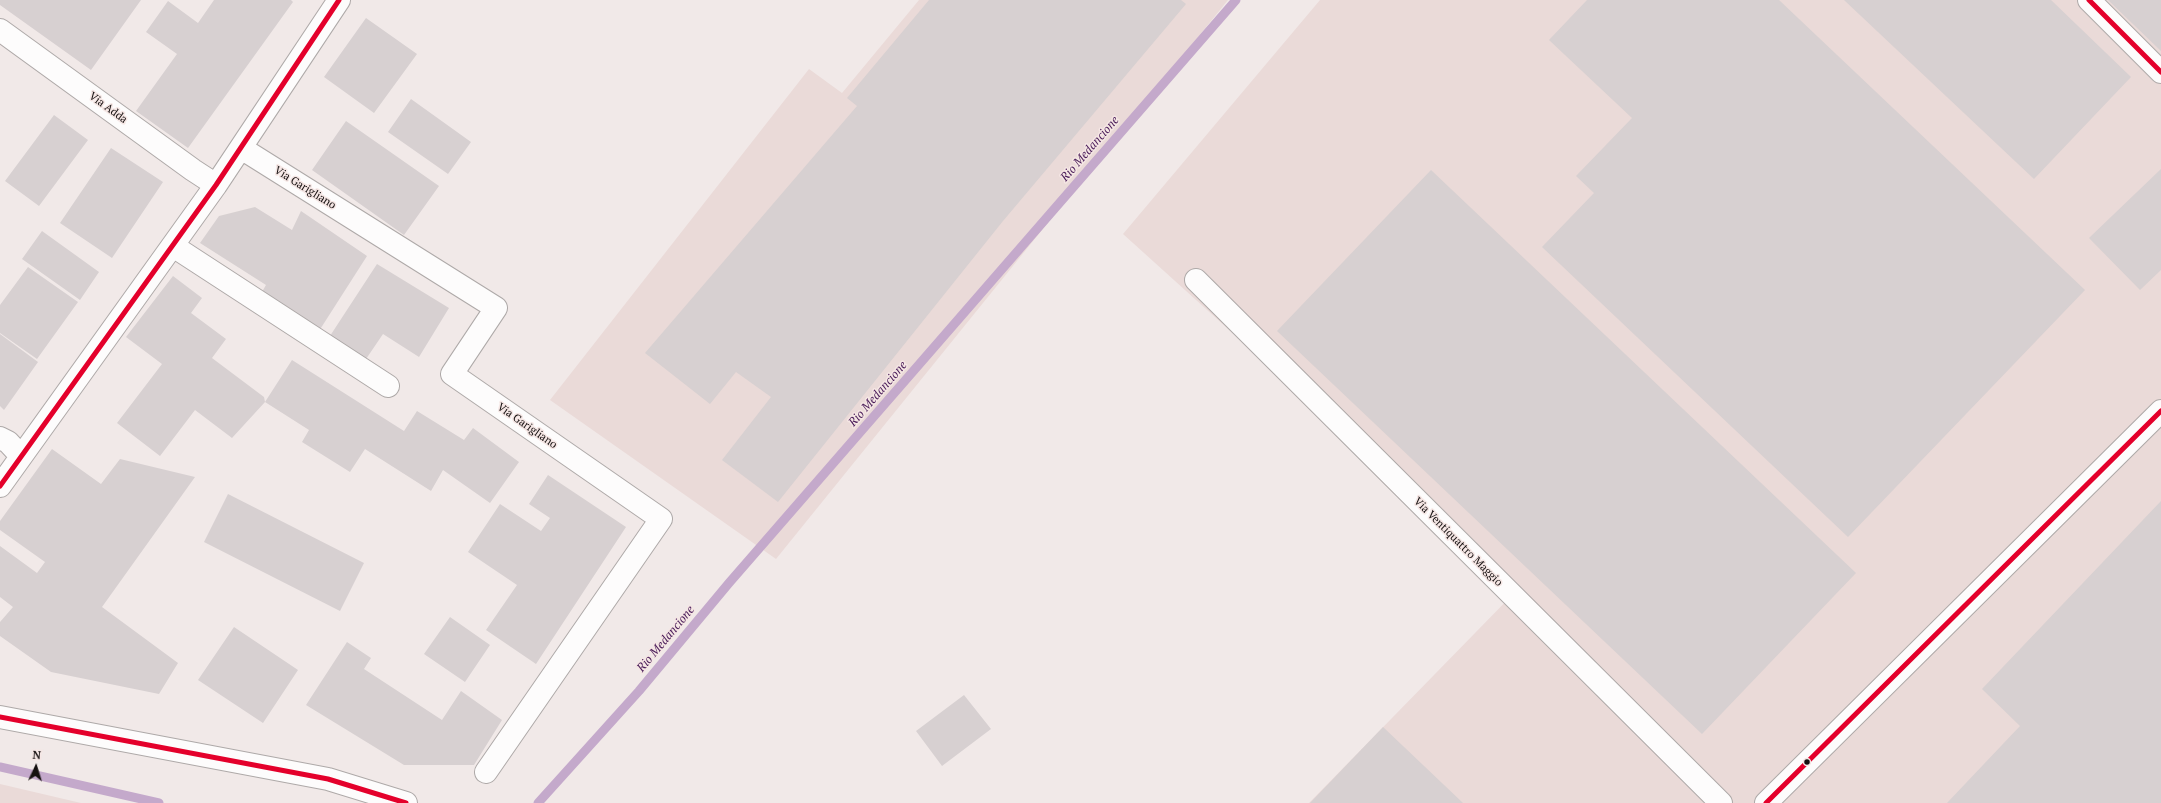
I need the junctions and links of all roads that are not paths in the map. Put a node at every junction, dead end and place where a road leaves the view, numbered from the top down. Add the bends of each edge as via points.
1 (339, 0) edge
2 (2089, 0) edge
3 (0, 30) edge
4 (2161, 72) edge
5 (241, 148) junction
6 (216, 185) junction
7 (173, 246) junction
8 (1196, 280) dead end
9 (388, 386) dead end
10 (2161, 411) edge
11 (0, 438) edge
12 (21, 456) junction
13 (0, 486) edge
14 (0, 717) edge
15 (486, 772) dead end
16 (406, 803) edge
17 (1720, 803) edge
18 (1766, 803) edge

1 - 5 street
2 - 4 street
3 - 6 street, Via Adda
5 - 6 street
5 - 15 street, Via Garigliano via 496,308 452,374 661,519
6 - 7 street
7 - 9 street
7 - 12 street
8 - 17 street, Via Ventiquattro Maggio
10 - 18 street
11 - 12 street via 8,442
12 - 13 street
14 - 16 street via 328,779

